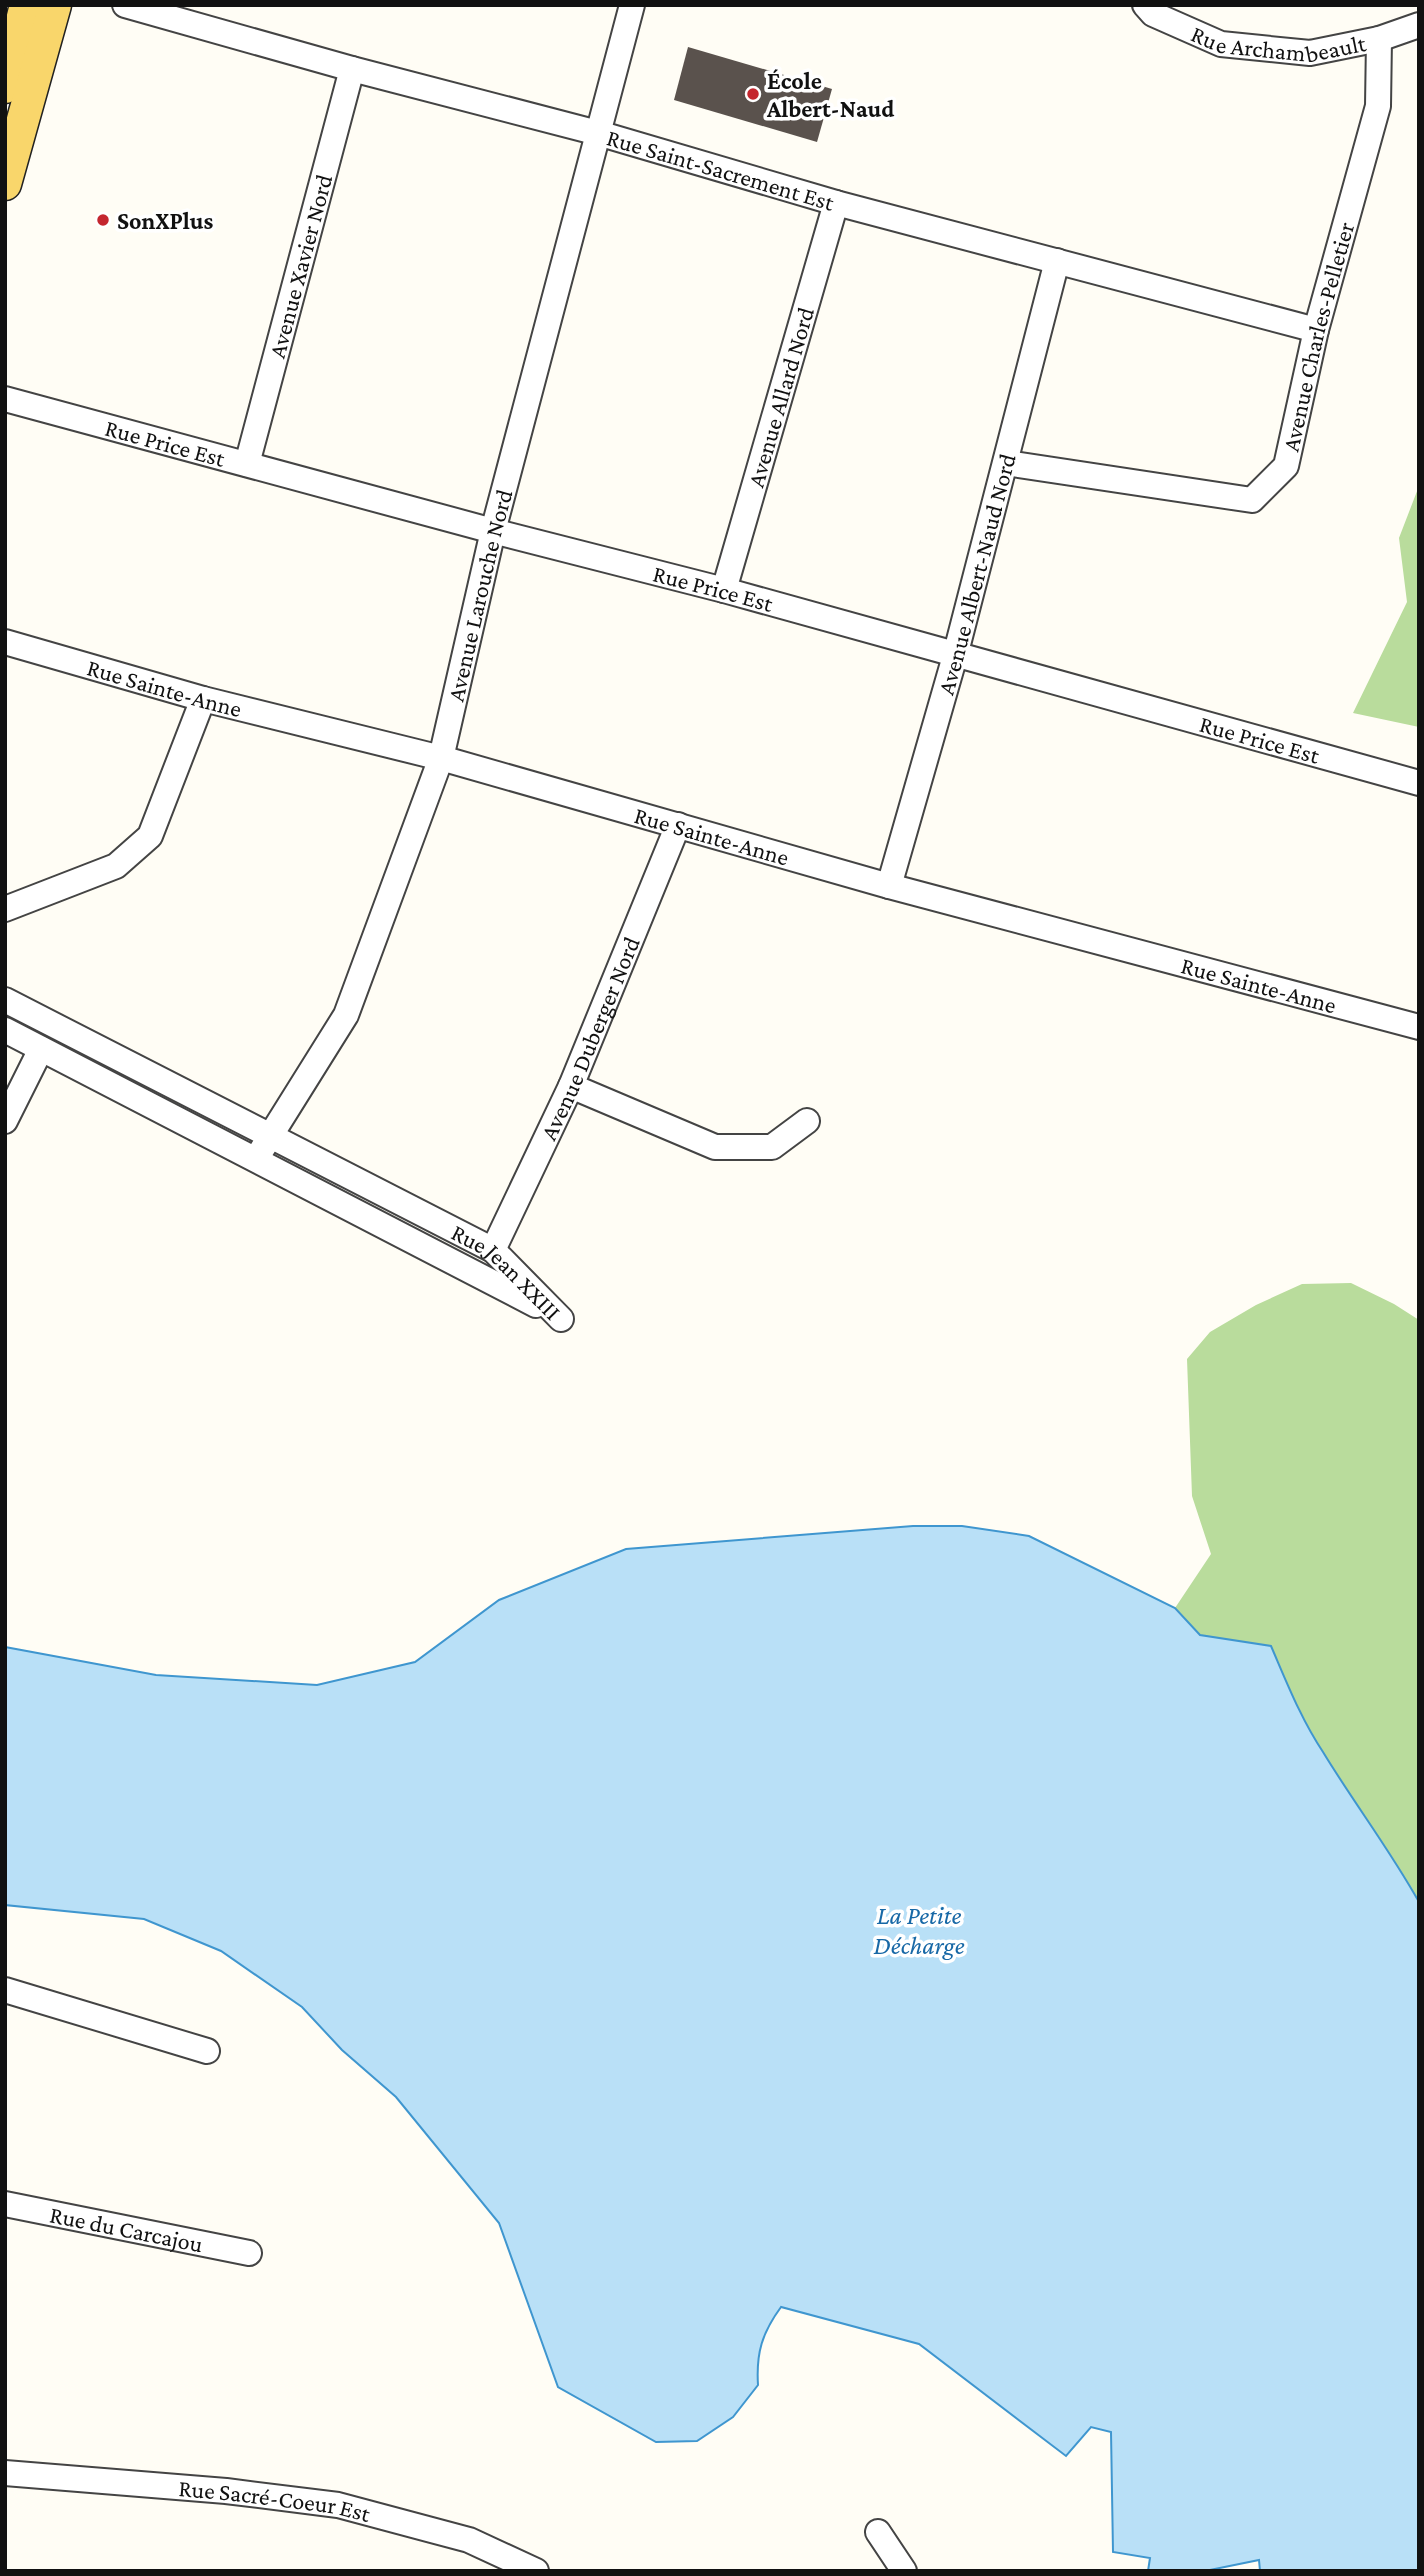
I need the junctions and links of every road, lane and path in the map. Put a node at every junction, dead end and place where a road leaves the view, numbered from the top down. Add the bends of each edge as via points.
1 (26, 5) edge
2 (55, 5) edge
3 (125, 5) edge
4 (632, 5) edge
5 (1144, 5) edge
6 (1419, 25) edge
7 (11, 37) edge
8 (1379, 39) junction
9 (352, 69) junction
10 (5, 87) edge
11 (598, 132) junction
12 (5, 184) edge
13 (836, 203) junction
14 (1057, 261) junction
15 (1316, 330) junction
16 (5, 399) edge
17 (1006, 463) junction
18 (247, 464) junction
19 (493, 531) junction
20 (724, 590) junction
21 (5, 642) edge
22 (955, 656) junction
23 (203, 699) junction
24 (441, 758) junction
25 (1419, 783) edge
26 (678, 825) junction
27 (889, 886) junction
28 (5, 909) edge
29 (5, 1000) edge
30 (1419, 1027) edge
31 (5, 1030) edge
32 (41, 1049) junction
33 (571, 1086) junction
34 (807, 1121) dead end
35 (5, 1122) edge
36 (270, 1134) junction
37 (256, 1158) junction
38 (493, 1250) junction
39 (5, 1990) edge
40 (207, 2051) dead end
41 (5, 2203) edge
42 (249, 2253) dead end
43 (5, 2473) edge
44 (878, 2532) dead end
45 (536, 2571) edge
46 (904, 2571) edge

1 - 7 main road
2 - 12 main road
3 - 9 street, Rue Saint-Sacrement Est
4 - 11 street, Avenue Larouche Nord
5 - 8 street, Rue Archambeault via 1153,14 1221,44 1310,53
6 - 8 street, Rue Archambeault
7 - 10 main road
8 - 15 street, Avenue Charles-Pelletier via 1378,106
9 - 11 street, Rue Saint-Sacrement Est
9 - 18 street, Avenue Xavier Nord
11 - 13 street, Rue Saint-Sacrement Est
11 - 19 street, Avenue Larouche Nord
13 - 14 street, Rue Saint-Sacrement Est
13 - 20 street, Avenue Allard Nord
14 - 15 street, Rue Saint-Sacrement Est
14 - 17 street, Avenue Albert-Naud Nord
15 - 17 street, Avenue Charles-Pelletier via 1286,466 1252,500
16 - 18 street, Rue Price Est
17 - 22 street, Avenue Albert-Naud Nord
18 - 19 street, Rue Price Est
19 - 20 street, Rue Price Est
19 - 24 street, Avenue Larouche Nord
20 - 22 street, Rue Price Est
21 - 23 street, Rue Sainte-Anne
22 - 25 street, Rue Price Est
22 - 27 street, Avenue Albert-Naud Nord
23 - 24 street, Rue Sainte-Anne
23 - 28 street via 150,836 116,866
24 - 26 street, Rue Sainte-Anne
24 - 36 street, Avenue Larouche Nord via 346,1015
26 - 27 street, Rue Sainte-Anne
26 - 33 street, Avenue Duberger Nord
27 - 30 street, Rue Sainte-Anne
29 - 36 street, Rue Jean XXIII
31 - 32 street, Rue Jean XXIII
32 - 35 street
32 - 37 street, Rue Jean XXIII
33 - 34 street via 715,1147 772,1147
33 - 38 street, Avenue Duberger Nord
36 - 37 street, Avenue Larouche Nord
36 - 38 street, Rue Jean XXIII
37 - 38 street, Rue Jean XXIII via 561,1319
39 - 40 street
41 - 42 street, Rue du Carcajou
43 - 45 street, Rue Sacré-Coeur Est via 338,2505 469,2540
44 - 46 street

